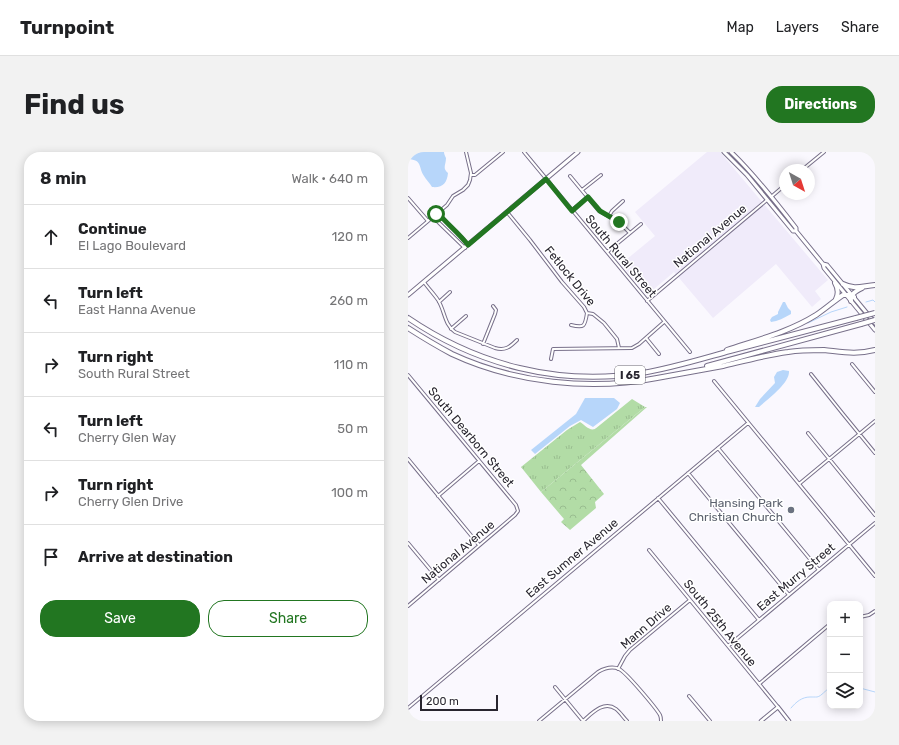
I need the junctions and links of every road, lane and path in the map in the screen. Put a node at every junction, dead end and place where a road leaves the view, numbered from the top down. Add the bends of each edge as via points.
1 (466, 152) edge
2 (503, 152) edge
3 (524, 152) edge
4 (578, 152) edge
5 (724, 152) edge
6 (731, 152) edge
7 (824, 152) edge
8 (809, 164) edge
9 (471, 175) junction
10 (601, 175) dead end
11 (570, 176) dead end
12 (546, 179) junction
13 (582, 190) junction
14 (779, 190) edge
15 (588, 197) junction
16 (770, 197) junction
17 (408, 198) edge
18 (767, 200) junction
19 (623, 201) dead end
20 (572, 211) junction
21 (507, 212) junction
22 (438, 213) junction
23 (609, 216) junction
24 (433, 217) junction
25 (428, 221) junction
26 (641, 224) dead end
27 (796, 231) junction
28 (630, 233) junction
29 (408, 238) edge
30 (468, 245) junction
31 (465, 248) junction
32 (607, 252) junction
33 (822, 264) junction
34 (424, 282) junction
35 (835, 283) junction
36 (843, 284) junction
37 (875, 285) edge
38 (864, 287) junction
39 (450, 292) dead end
40 (845, 294) junction
41 (408, 295) edge
42 (852, 298) junction
43 (836, 300) junction
44 (647, 301) junction
45 (439, 302) junction
46 (493, 306) dead end
47 (587, 313) junction
48 (875, 313) edge
49 (466, 316) dead end
50 (408, 318) edge
51 (664, 322) junction
52 (875, 322) edge
53 (571, 325) dead end
54 (408, 328) edge
55 (451, 329) junction
56 (875, 330) edge
57 (646, 338) junction
58 (517, 340) dead end
59 (483, 344) junction
60 (618, 348) junction
61 (874, 350) edge
62 (690, 352) dead end
63 (659, 354) dead end
64 (551, 358) dead end
65 (681, 364) junction
66 (852, 364) dead end
67 (682, 373) junction
68 (811, 374) dead end
69 (408, 376) edge
70 (714, 381) dead end
71 (875, 392) edge
72 (875, 421) edge
73 (748, 423) junction
74 (808, 433) dead end
75 (859, 434) junction
76 (718, 448) junction
77 (875, 453) edge
78 (408, 459) edge
79 (829, 459) junction
80 (479, 461) junction
81 (688, 473) junction
82 (799, 484) junction
83 (438, 496) junction
84 (658, 498) junction
85 (518, 511) joint
86 (875, 514) edge
87 (875, 522) edge
88 (408, 543) edge
89 (849, 544) junction
90 (479, 545) junction
91 (649, 550) dead end
92 (819, 570) junction
93 (875, 576) edge
94 (439, 580) junction
95 (789, 595) junction
96 (690, 600) junction
97 (408, 606) edge
98 (875, 610) edge
99 (863, 616) edge
100 (759, 620) junction
101 (827, 627) edge
102 (728, 646) junction
103 (618, 668) junction
104 (759, 684) junction
105 (555, 687) dead end
106 (690, 696) dead end
107 (565, 699) junction
108 (778, 707) junction
109 (408, 708) edge
110 (539, 721) edge
111 (583, 721) edge
112 (627, 721) edge
113 (661, 721) edge
114 (710, 721) edge
115 (761, 721) edge
116 (789, 721) edge

1 - 9 street
2 - 9 street via 476,175
3 - 12 street, South Rural Street
4 - 12 main road
5 - 18 main road
6 - 16 main road
7 - 8 street
9 - 22 street via 466,187 454,195
10 - 13 street
11 - 13 street
12 - 20 street, South Rural Street
12 - 21 main road
13 - 15 street
14 - 16 street, National Avenue
15 - 20 street
15 - 23 street via 600,211
16 - 18 street, National Avenue
16 - 27 main road
17 - 25 street
18 - 27 main road via 793,231
18 - 44 street, National Avenue
19 - 23 street
20 - 32 street, South Rural Street
21 - 30 main road
21 - 47 street, Fetlock Drive
22 - 24 street
22 - 30 street
23 - 28 street via 621,223
24 - 25 street
24 - 31 street
25 - 29 street
26 - 28 street
27 - 33 main road
28 - 32 street
30 - 31 main road
31 - 34 main road
32 - 44 street, South Rural Street
33 - 35 main road
33 - 36 main road via 827,265
34 - 41 main road
34 - 45 street
35 - 40 main road
35 - 43 highway via 838,288
36 - 38 highway via 850,288
36 - 42 main road
37 - 38 highway
38 - 42 highway via 855,292
39 - 45 street
40 - 42 highway
40 - 43 highway
42 - 52 main road
42 - 56 main road
43 - 65 highway via 815,315 786,330
44 - 51 street, South Rural Street
45 - 55 street
46 - 59 street via 495,314
47 - 53 street via 583,326
47 - 60 street, Fetlock Drive via 593,314 604,323 617,339
48 - 65 highway, I 65, bridge
49 - 55 street
50 - 65 highway, I 65 via 473,354 513,367 547,374 614,376
51 - 57 street
51 - 62 street, South Rural Street
52 - 67 highway, I 65, bridge
54 - 67 highway, I 65 via 461,358 536,379 606,384 642,381
55 - 59 street
57 - 60 street via 634,347
57 - 63 street
58 - 59 street via 502,349
60 - 64 street via 553,349
61 - 67 highway via 863,353 795,351
66 - 71 street
68 - 75 street
69 - 80 street, South Dearborn Street
70 - 73 street
72 - 75 street
73 - 76 street, East Sumner Avenue
73 - 82 street
74 - 79 street
75 - 77 street
75 - 79 street
76 - 81 street, East Sumner Avenue
76 - 92 street
78 - 83 street
79 - 82 street
79 - 86 street
80 - 83 street
80 - 85 street, South Dearborn Street via 516,505
81 - 84 street, East Sumner Avenue
81 - 95 street
82 - 89 street
83 - 90 street
84 - 100 street
84 - 109 street, East Sumner Avenue
85 - 90 street, National Avenue
87 - 89 street, East Murry Street
88 - 94 street
89 - 92 street, East Murry Street
89 - 93 street
90 - 94 street, National Avenue
91 - 96 street, South 25th Avenue
92 - 95 street, East Murry Street
94 - 97 street, National Avenue
95 - 100 street, East Murry Street
96 - 102 street, South 25th Avenue
96 - 103 street, Mann Drive via 630,650
98 - 99 street
100 - 102 street, East Murry Street
101 - 104 street
102 - 104 street, South 25th Avenue
103 - 107 street via 601,670
103 - 113 street via 627,674 658,712
104 - 108 street, South 25th Avenue
105 - 107 street
106 - 114 street
107 - 110 street
107 - 111 street
108 - 115 street
108 - 116 street
111 - 112 street via 604,706 615,708

